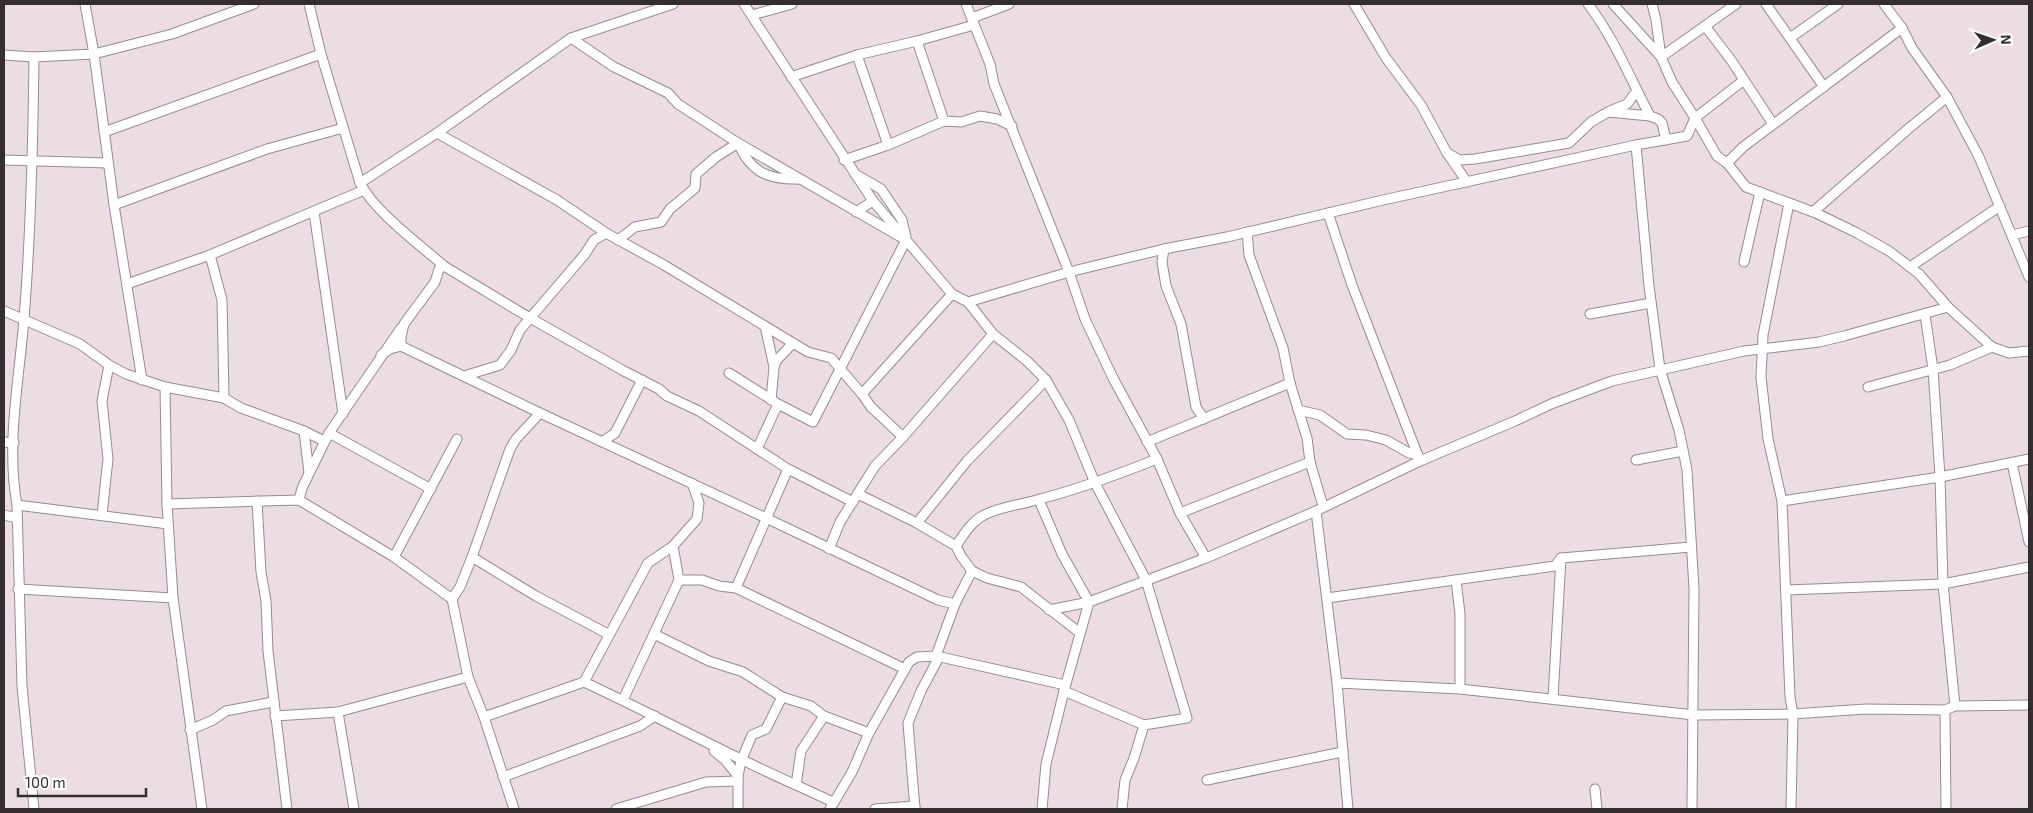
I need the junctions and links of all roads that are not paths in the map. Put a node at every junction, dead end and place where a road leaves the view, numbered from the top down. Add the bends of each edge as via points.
1 (85, 4) edge
2 (254, 4) edge
3 (309, 4) edge
4 (673, 4) edge
5 (744, 4) edge
6 (792, 4) edge
7 (966, 4) edge
8 (1009, 4) edge
9 (1354, 4) edge
10 (1588, 4) edge
11 (1613, 4) edge
12 (1652, 4) edge
13 (1736, 4) edge
14 (1766, 4) edge
15 (1838, 4) edge
16 (1884, 4) edge
17 (773, 7) edge
18 (752, 15) junction
19 (973, 22) junction
20 (1705, 26) junction
21 (1902, 28) junction
22 (571, 38) junction
23 (1790, 38) junction
24 (917, 41) junction
25 (94, 54) junction
26 (321, 54) junction
27 (4, 55) edge
28 (857, 55) junction
29 (34, 57) junction
30 (1661, 57) junction
31 (791, 76) junction
32 (1744, 80) junction
33 (1824, 87) junction
34 (1636, 92) junction
35 (1947, 97) junction
36 (1608, 112) junction
37 (1650, 116) junction
38 (1695, 118) junction
39 (944, 121) junction
40 (1773, 124) junction
41 (1012, 126) junction
42 (343, 128) junction
43 (104, 132) junction
44 (437, 132) junction
45 (1666, 140) junction
46 (738, 144) junction
47 (888, 145) junction
48 (1636, 145) junction
49 (1447, 153) junction
50 (4, 160) edge
51 (32, 160) junction
52 (844, 160) junction
53 (108, 163) junction
54 (1727, 163) junction
55 (852, 172) junction
56 (800, 179) junction
57 (1467, 182) junction
58 (362, 187) junction
59 (1760, 192) junction
60 (872, 201) junction
61 (1789, 203) junction
62 (114, 205) junction
63 (2000, 206) junction
64 (314, 212) junction
65 (856, 212) junction
66 (1813, 212) junction
67 (1328, 213) junction
68 (2029, 231) edge
69 (1247, 232) junction
70 (606, 233) junction
71 (2012, 235) junction
72 (618, 240) junction
73 (906, 240) junction
74 (1164, 249) junction
75 (210, 255) junction
76 (1744, 262) dead end
77 (444, 266) junction
78 (1910, 267) junction
79 (1069, 272) junction
80 (2029, 277) edge
81 (128, 284) junction
82 (952, 294) junction
83 (968, 302) junction
84 (1651, 302) junction
85 (1948, 307) junction
86 (4, 311) edge
87 (1590, 314) dead end
88 (1925, 315) junction
89 (530, 318) junction
90 (24, 320) junction
91 (404, 324) junction
92 (765, 326) junction
93 (993, 334) junction
94 (793, 343) junction
95 (401, 346) junction
96 (1761, 347) junction
97 (1992, 347) junction
98 (2029, 351) edge
99 (381, 355) junction
100 (109, 365) junction
101 (774, 367) junction
102 (839, 369) junction
103 (1660, 369) junction
104 (1933, 369) junction
105 (729, 373) dead end
106 (464, 376) junction
107 (142, 380) junction
108 (642, 380) junction
109 (1046, 380) junction
110 (1290, 383) junction
111 (165, 387) junction
112 (1868, 387) dead end
113 (862, 394) junction
114 (224, 398) junction
115 (774, 402) junction
116 (1298, 410) junction
117 (540, 413) junction
118 (343, 414) junction
119 (1204, 419) junction
120 (304, 431) junction
121 (329, 433) junction
122 (615, 433) junction
123 (903, 437) junction
124 (457, 439) dead end
125 (324, 441) junction
126 (4, 442) edge
127 (602, 442) junction
128 (1146, 442) junction
129 (14, 443) junction
130 (617, 448) junction
131 (756, 449) junction
132 (1683, 451) junction
133 (1419, 458) junction
134 (1157, 459) junction
135 (2029, 459) edge
136 (1636, 460) dead end
137 (1310, 462) junction
138 (2012, 463) junction
139 (788, 469) junction
140 (309, 474) junction
141 (1940, 477) junction
142 (692, 483) junction
143 (1095, 483) junction
144 (431, 489) junction
145 (858, 494) junction
146 (299, 500) junction
147 (1039, 500) junction
148 (257, 501) junction
149 (853, 502) junction
150 (1782, 502) junction
151 (167, 504) junction
152 (17, 505) junction
153 (1320, 508) junction
154 (1180, 513) junction
155 (4, 515) edge
156 (102, 515) junction
157 (17, 518) junction
158 (766, 518) junction
159 (917, 523) junction
160 (168, 524) junction
161 (2029, 542) edge
162 (673, 546) junction
163 (956, 546) junction
164 (1691, 547) junction
165 (829, 549) junction
166 (394, 557) junction
167 (472, 557) junction
168 (1206, 558) junction
169 (1562, 558) junction
170 (2029, 567) edge
171 (972, 572) junction
172 (679, 580) junction
173 (1146, 580) junction
174 (1456, 580) junction
175 (1943, 584) junction
176 (18, 588) junction
177 (736, 588) junction
178 (1787, 590) junction
179 (173, 598) junction
180 (1327, 598) junction
181 (452, 599) junction
182 (1089, 602) junction
183 (955, 604) junction
184 (1049, 610) junction
185 (1080, 633) junction
186 (608, 634) junction
187 (654, 634) junction
188 (937, 656) junction
189 (905, 670) junction
190 (468, 677) junction
191 (584, 682) junction
192 (1337, 683) junction
193 (1064, 688) junction
194 (1460, 689) junction
195 (782, 697) junction
196 (1552, 698) junction
197 (623, 700) junction
198 (273, 702) junction
199 (2029, 705) edge
200 (1955, 706) junction
201 (1946, 710) junction
202 (338, 712) junction
203 (1793, 714) junction
204 (1694, 715) junction
205 (275, 716) junction
206 (655, 716) junction
207 (824, 716) junction
208 (484, 717) junction
209 (1144, 725) junction
210 (190, 730) junction
211 (869, 733) junction
212 (701, 740) junction
213 (1342, 752) junction
214 (741, 761) junction
215 (503, 776) junction
216 (738, 779) junction
217 (1207, 780) dead end
218 (796, 785) junction
219 (1595, 789) dead end
220 (832, 805) edge
221 (915, 808) edge
222 (34, 809) edge
223 (202, 809) edge
224 (287, 809) edge
225 (354, 809) edge
226 (514, 809) edge
227 (616, 809) edge
228 (738, 809) edge
229 (875, 809) edge
230 (1042, 809) edge
231 (1122, 809) edge
232 (1348, 809) edge
233 (1597, 809) edge
234 (1692, 809) edge
235 (1791, 809) edge
236 (1946, 809) edge

1 - 25 street
2 - 25 street via 172,34
3 - 26 street
4 - 22 street
5 - 18 street
6 - 17 street
7 - 19 street
8 - 19 street
9 - 49 street via 1386,58 1421,105
10 - 34 street via 1626,67
11 - 30 street
12 - 30 street
13 - 20 street
14 - 23 street
15 - 23 street
16 - 21 street
17 - 18 street
18 - 31 street
19 - 24 street
19 - 41 street
20 - 30 street
20 - 32 street
21 - 33 street
21 - 35 street via 1912,48
22 - 44 street
22 - 46 street via 614,67 668,93 678,104
23 - 33 street
24 - 28 street
24 - 39 street
25 - 29 street
25 - 43 street
26 - 42 street
26 - 43 street
27 - 29 street
28 - 31 street
28 - 47 street
29 - 51 street
30 - 38 street via 1672,82
31 - 52 street
32 - 38 street
32 - 40 street
33 - 40 street
34 - 36 street via 1627,104
34 - 37 street
35 - 63 street via 1979,157
35 - 66 street
36 - 37 street
36 - 49 street via 1569,142 1460,160
37 - 45 street via 1662,123
38 - 45 street via 1687,136
38 - 54 street via 1717,156
39 - 41 street via 961,122 980,116
39 - 47 street
40 - 54 street via 1743,146
41 - 79 street
42 - 58 street
42 - 62 street via 267,149
43 - 53 street
44 - 58 street
44 - 70 street via 558,200
45 - 48 street
46 - 56 street
46 - 56 street via 753,166 767,176 782,180
46 - 72 street via 696,174 695,188 670,209 661,222 635,227
47 - 52 street
48 - 57 street
48 - 84 street
49 - 57 street
50 - 51 street
51 - 53 street
51 - 90 street
52 - 55 street
53 - 62 street
54 - 59 street via 1746,187
55 - 60 street
55 - 73 street via 881,189 902,220
56 - 65 street
57 - 67 street
58 - 64 street
58 - 77 street via 383,211
59 - 61 street
59 - 76 street
60 - 65 street
60 - 73 street
61 - 66 street
61 - 96 street
62 - 81 street
63 - 71 street
63 - 78 street
64 - 75 street
64 - 118 street
65 - 73 street
66 - 78 street via 1889,251
67 - 69 street
67 - 133 street via 1352,285
68 - 71 street
69 - 74 street
69 - 110 street via 1249,255 1283,348
70 - 72 street
70 - 89 street via 594,240
71 - 80 street
72 - 92 street
73 - 82 street
73 - 102 street
74 - 79 street
74 - 119 street via 1162,262 1166,286 1181,324 1196,407
75 - 81 street
75 - 114 street via 222,300
77 - 89 street
77 - 91 street
78 - 85 street
79 - 83 street
79 - 128 street via 1085,319
81 - 107 street
82 - 83 street
82 - 113 street
83 - 93 street
84 - 87 street
84 - 103 street
85 - 88 street
85 - 97 street
86 - 90 street
88 - 96 street via 1818,342
88 - 104 street
89 - 106 street via 500,365
89 - 108 street
90 - 100 street via 80,344
90 - 129 street
91 - 95 street
91 - 99 street
92 - 94 street
92 - 101 street
93 - 109 street
93 - 123 street
94 - 101 street
94 - 102 street via 808,352 831,358
95 - 99 street
95 - 106 street
96 - 103 street
96 - 150 street via 1768,439
97 - 98 street via 2009,353
97 - 104 street
99 - 118 street
100 - 107 street
100 - 156 street via 102,401 108,459
101 - 115 street
102 - 113 street
102 - 115 street via 813,422
103 - 132 street
103 - 133 street via 1603,384
104 - 112 street
104 - 141 street
105 - 115 street
106 - 117 street
107 - 111 street
108 - 122 street
108 - 131 street via 659,388 666,396 699,411
109 - 143 street via 1069,420
109 - 159 street via 967,460
110 - 116 street
110 - 119 street
111 - 114 street
111 - 151 street
113 - 123 street
114 - 120 street via 241,408
115 - 131 street
116 - 133 street via 1320,415 1347,434 1386,440
116 - 137 street
117 - 127 street
117 - 167 street via 510,450
118 - 121 street
119 - 128 street
120 - 125 street
120 - 140 street
121 - 125 street
121 - 144 street
122 - 127 street
122 - 130 street
123 - 145 street via 875,466
124 - 144 street
125 - 140 street
126 - 129 street
127 - 130 street
128 - 134 street
129 - 152 street via 13,482
130 - 142 street
131 - 139 street
132 - 136 street
132 - 164 street
133 - 153 street
134 - 143 street
134 - 154 street
135 - 138 street
137 - 153 street
137 - 154 street
138 - 141 street
138 - 161 street
139 - 149 street
139 - 158 street
140 - 146 street
141 - 150 street
141 - 175 street
142 - 158 street
142 - 162 street via 699,503 697,519
143 - 147 street
143 - 173 street
144 - 166 street
145 - 149 street
145 - 159 street
146 - 148 street
146 - 166 street
147 - 163 street via 984,515 970,526
147 - 182 street via 1062,554
148 - 151 street
148 - 198 street
149 - 165 street
150 - 178 street
151 - 160 street
152 - 156 street
152 - 157 street
153 - 168 street
153 - 180 street
154 - 168 street
155 - 157 street
156 - 160 street
157 - 176 street
158 - 165 street
158 - 177 street
159 - 163 street
160 - 179 street
162 - 172 street
162 - 186 street via 648,563
163 - 171 street
164 - 169 street
164 - 204 street
165 - 183 street via 938,600
166 - 181 street
167 - 181 street
167 - 186 street
168 - 173 street
169 - 174 street via 1555,566
169 - 196 street
170 - 175 street
171 - 183 street
171 - 184 street via 1020,587
172 - 177 street via 702,580
172 - 187 street
173 - 182 street
173 - 209 street via 1187,718
174 - 180 street
174 - 194 street via 1460,614
175 - 178 street
175 - 200 street
176 - 179 street
176 - 222 street via 22,686
177 - 189 street
178 - 203 street
179 - 210 street
180 - 192 street
181 - 190 street
182 - 184 street
182 - 185 street
183 - 188 street
184 - 185 street
185 - 193 street
186 - 191 street
187 - 195 street via 709,661 743,672
187 - 197 street
188 - 189 street via 917,658 909,662
188 - 193 street
188 - 221 street via 908,723
189 - 211 street
190 - 202 street
190 - 208 street
191 - 197 street
191 - 208 street
192 - 194 street
192 - 213 street
193 - 209 street
193 - 230 street via 1046,764
194 - 196 street
195 - 207 street via 811,706
195 - 214 street via 766,729 752,735
196 - 204 street
197 - 206 street
198 - 205 street
198 - 210 street via 226,712
199 - 200 street
200 - 201 street
201 - 203 street via 1866,709
201 - 236 street
202 - 205 street
202 - 225 street
203 - 204 street
203 - 235 street
204 - 234 street
205 - 224 street
206 - 212 street
206 - 215 street via 640,726
207 - 211 street
207 - 218 street via 801,751
208 - 215 street
209 - 231 street via 1125,780
210 - 223 street
211 - 220 street via 852,772
212 - 214 street
212 - 216 street via 725,760
213 - 217 street
213 - 232 street
214 - 216 street
214 - 218 street
215 - 226 street
216 - 227 street via 706,782
216 - 228 street
218 - 220 street
219 - 233 street
221 - 229 street

